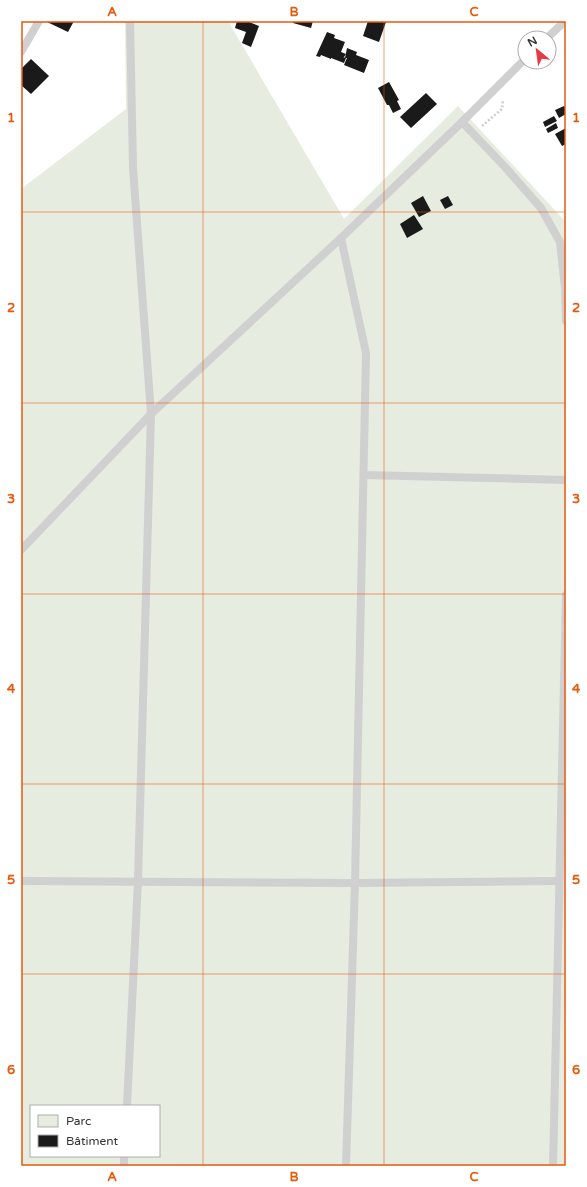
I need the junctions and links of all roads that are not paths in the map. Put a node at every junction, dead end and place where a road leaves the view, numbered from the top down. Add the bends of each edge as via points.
1 (39, 21) edge
2 (130, 21) edge
3 (565, 21) edge
4 (555, 30) edge
5 (21, 52) edge
6 (517, 68) edge
7 (462, 122) junction
8 (341, 238) junction
9 (566, 321) edge
10 (151, 414) junction
11 (364, 475) junction
12 (566, 480) edge
13 (21, 550) edge
14 (566, 595) edge
15 (21, 881) edge
16 (138, 881) junction
17 (559, 881) junction
18 (355, 883) junction
19 (127, 1105) edge
20 (346, 1166) edge
21 (553, 1166) edge

1 - 5 lane
2 - 10 lane via 133,168
3 - 4 lane
6 - 7 lane
7 - 8 lane
7 - 9 lane via 541,208 560,242
8 - 10 lane
8 - 11 lane via 366,353
10 - 13 lane
10 - 16 lane
11 - 12 lane
11 - 18 lane
14 - 17 lane
15 - 16 lane
16 - 18 lane
16 - 19 lane
17 - 18 lane
17 - 21 lane
18 - 20 lane

